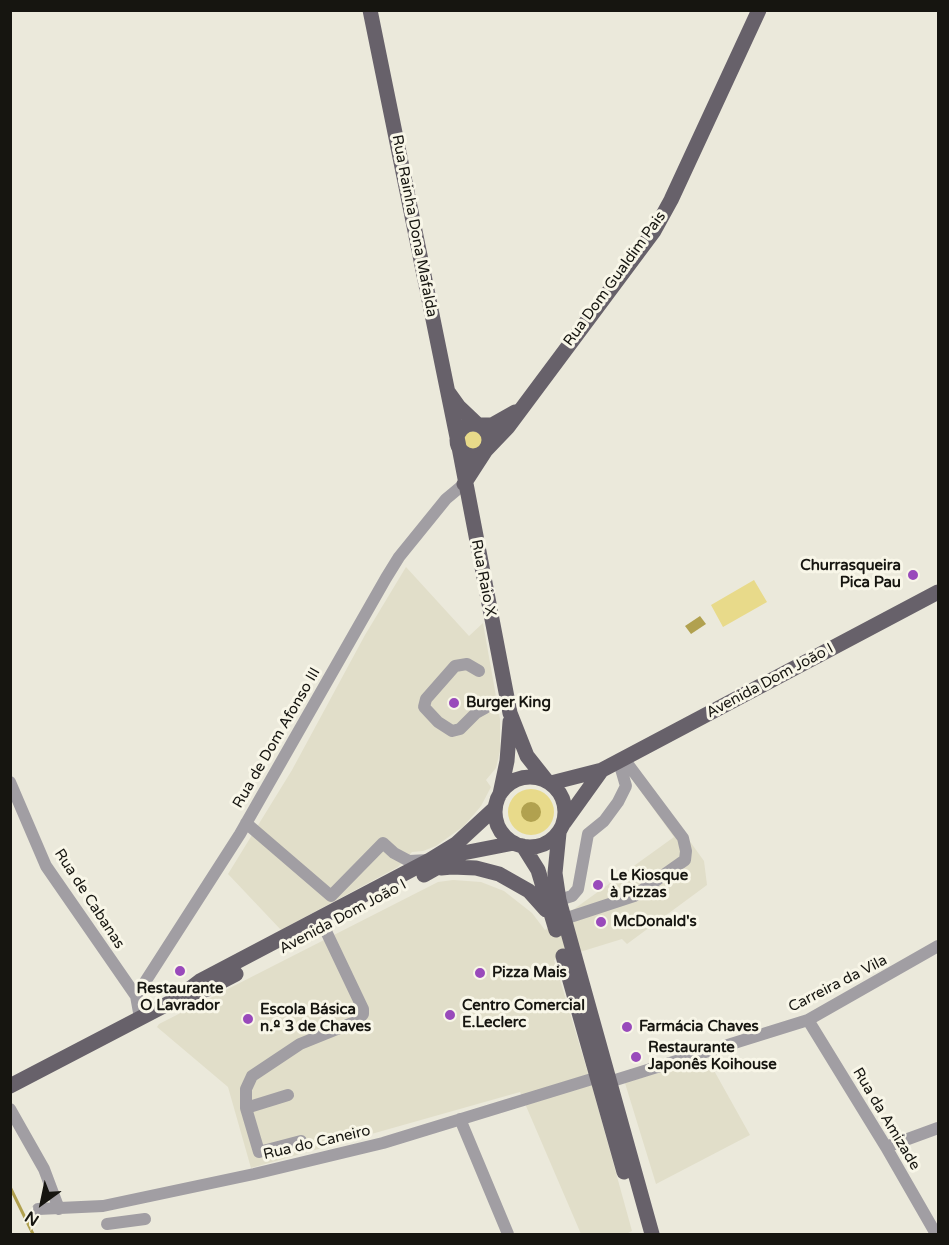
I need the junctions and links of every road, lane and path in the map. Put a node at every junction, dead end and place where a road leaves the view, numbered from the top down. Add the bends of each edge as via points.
1 (370, 10) edge
2 (759, 10) edge
3 (446, 388) junction
4 (519, 410) junction
5 (478, 426) junction
6 (458, 442) junction
7 (486, 450) junction
8 (464, 484) junction
9 (939, 592) edge
10 (479, 670) dead end
11 (485, 708) dead end
12 (510, 714) junction
13 (621, 760) junction
14 (602, 770) junction
15 (10, 782) edge
16 (548, 782) junction
17 (497, 801) junction
18 (246, 823) junction
19 (561, 828) junction
20 (518, 845) junction
21 (432, 865) junction
22 (559, 900) junction
23 (559, 919) junction
24 (324, 927) junction
25 (939, 946) edge
26 (136, 996) junction
27 (175, 1000) junction
28 (140, 1018) junction
29 (808, 1020) junction
30 (604, 1078) junction
31 (10, 1086) edge
32 (288, 1095) dead end
33 (246, 1108) junction
34 (10, 1109) edge
35 (460, 1119) junction
36 (939, 1128) edge
37 (301, 1141) dead end
38 (886, 1147) junction
39 (103, 1206) junction
40 (38, 1209) dead end
41 (59, 1209) junction
42 (145, 1219) dead end
43 (110, 1229) edge
44 (508, 1234) edge
45 (642, 1234) edge
46 (652, 1234) edge
47 (936, 1234) edge

1 - 3 main road, Rua Rainha Dona Mafalda
2 - 4 main road, Rua Dom Gualdim Pais via 654,231
3 - 5 main road
3 - 6 main road, Rua Rainha Dona Mafalda
4 - 5 main road, Rua Dom Gualdim Pais via 492,425
4 - 7 main road, Rua Dom Gualdim Pais
5 - 6 main road via 461,430
5 - 7 main road via 489,436
6 - 7 main road via 459,448 469,455
6 - 8 main road, Rua Raio X
7 - 8 main road, Rua Dom Gualdim Pais
8 - 12 main road, Rua Raio X
8 - 18 street, Rua de Dom Afonso III via 399,557
9 - 13 main road, Avenida Dom João I
10 - 11 street via 467,664 455,666 426,699 424,707 452,731
12 - 16 main road, Rua Raio X via 527,756
12 - 17 main road, Rua Raio X via 507,761
13 - 14 main road, Avenida Dom João I
13 - 22 street via 626,786 604,820 588,834 578,889 572,896
13 - 23 street via 683,838 685,860 634,896
14 - 16 main road, Avenida Dom João I
14 - 19 main road, Avenida Dom João I
15 - 26 street, Rua de Cabanas via 46,866
16 - 17 main road via 525,777 506,786
16 - 19 main road via 564,801 566,812
17 - 20 main road via 499,828
17 - 21 main road, Avenida Dom João I
18 - 21 street via 332,896 383,843 409,861
18 - 26 street, Rua de Dom Afonso III
19 - 20 main road via 543,845
19 - 22 main road via 555,873
20 - 21 main road, Avenida Dom João I via 463,853
20 - 23 main road via 538,870
21 - 23 main road via 476,868 507,877
21 - 24 main road, Avenida Dom João I
21 - 27 main road, Avenida Dom João I via 200,981
22 - 23 main road
23 - 30 main road
24 - 27 main road, Avenida Dom João I via 205,990
24 - 33 street via 363,1014 357,1021 300,1044 252,1076 246,1089
25 - 29 street, Carreira da Vila
26 - 28 street
27 - 28 main road, Avenida Dom João I
28 - 31 main road, Avenida Dom João I
29 - 30 street, Carreira da Vila
29 - 38 street, Rua da Amizade
30 - 35 street, Rua do Caneiro
30 - 45 main road
30 - 46 main road
32 - 33 street
33 - 37 street via 259,1152
34 - 41 street via 44,1169
35 - 39 street, Rua do Caneiro via 383,1143
35 - 44 street
36 - 38 street
38 - 47 street, Rua da Amizade
39 - 41 street, Rua do Caneiro
39 - 43 street
40 - 41 street, Rua do Caneiro
42 - 43 street

